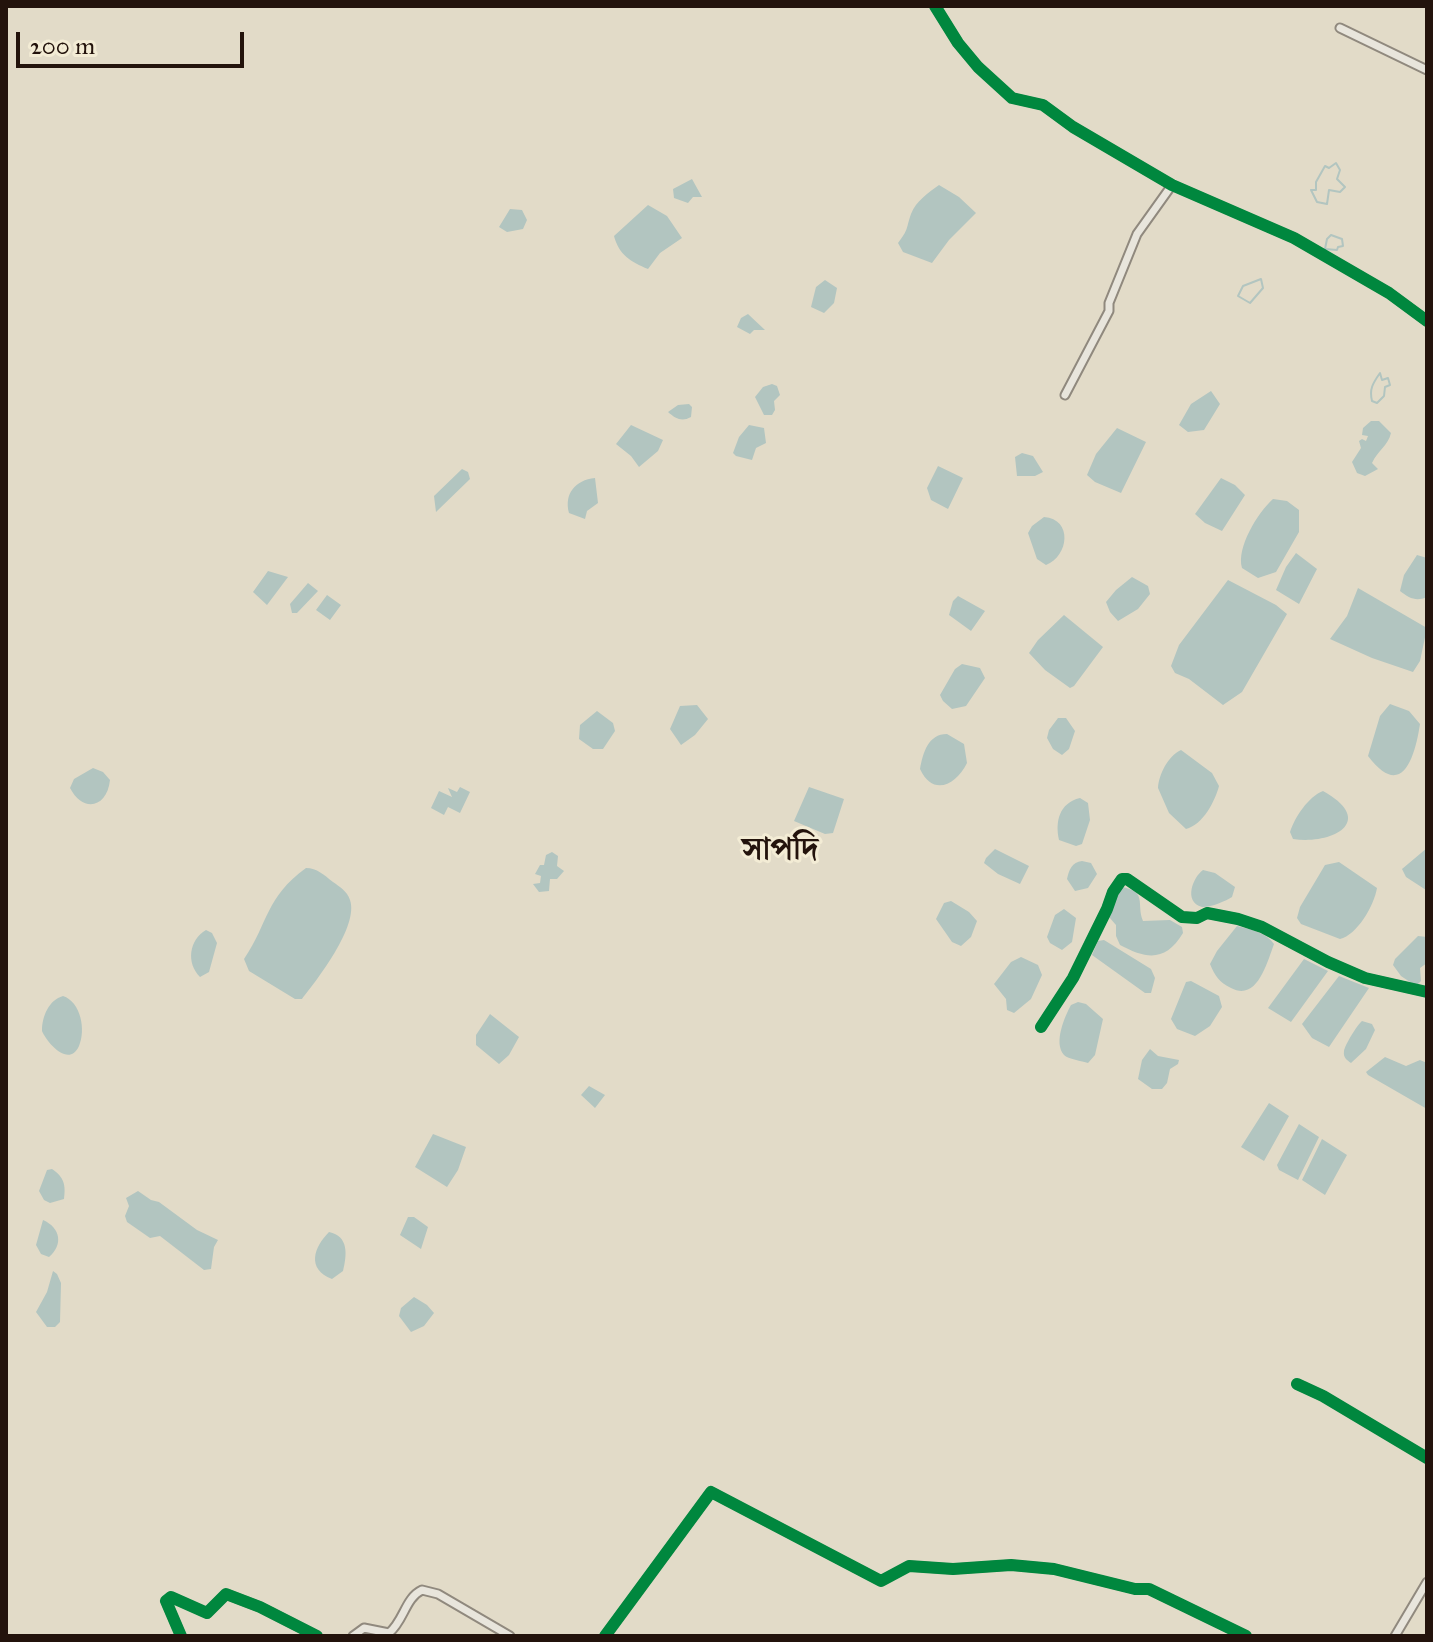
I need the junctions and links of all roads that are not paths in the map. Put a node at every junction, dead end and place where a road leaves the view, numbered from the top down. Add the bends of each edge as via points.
1 (935, 6) edge
2 (1340, 28) dead end
3 (1427, 70) edge
4 (1172, 185) junction
5 (1427, 321) edge
6 (1065, 395) dead end
7 (1427, 992) edge
8 (1041, 1027) dead end
9 (1297, 1384) dead end
10 (1427, 1458) edge
11 (1427, 1582) edge
12 (181, 1636) edge
13 (317, 1636) edge
14 (353, 1636) edge
15 (510, 1636) edge
16 (605, 1636) edge
17 (1246, 1636) edge
18 (1395, 1636) edge

1 - 4 street via 968,55 1012,98 1043,105
2 - 3 street
4 - 5 street via 1294,238
4 - 6 street via 1137,234 1109,311
7 - 8 street via 1365,978 1238,919 1207,913 1182,917 1122,879 1073,978
9 - 10 street
11 - 18 street
12 - 13 street via 166,1601 178,1599 207,1613 226,1594
14 - 15 street via 364,1628 389,1633 413,1594 422,1590
16 - 17 street via 711,1492 881,1581 909,1566 1054,1569 1149,1589

